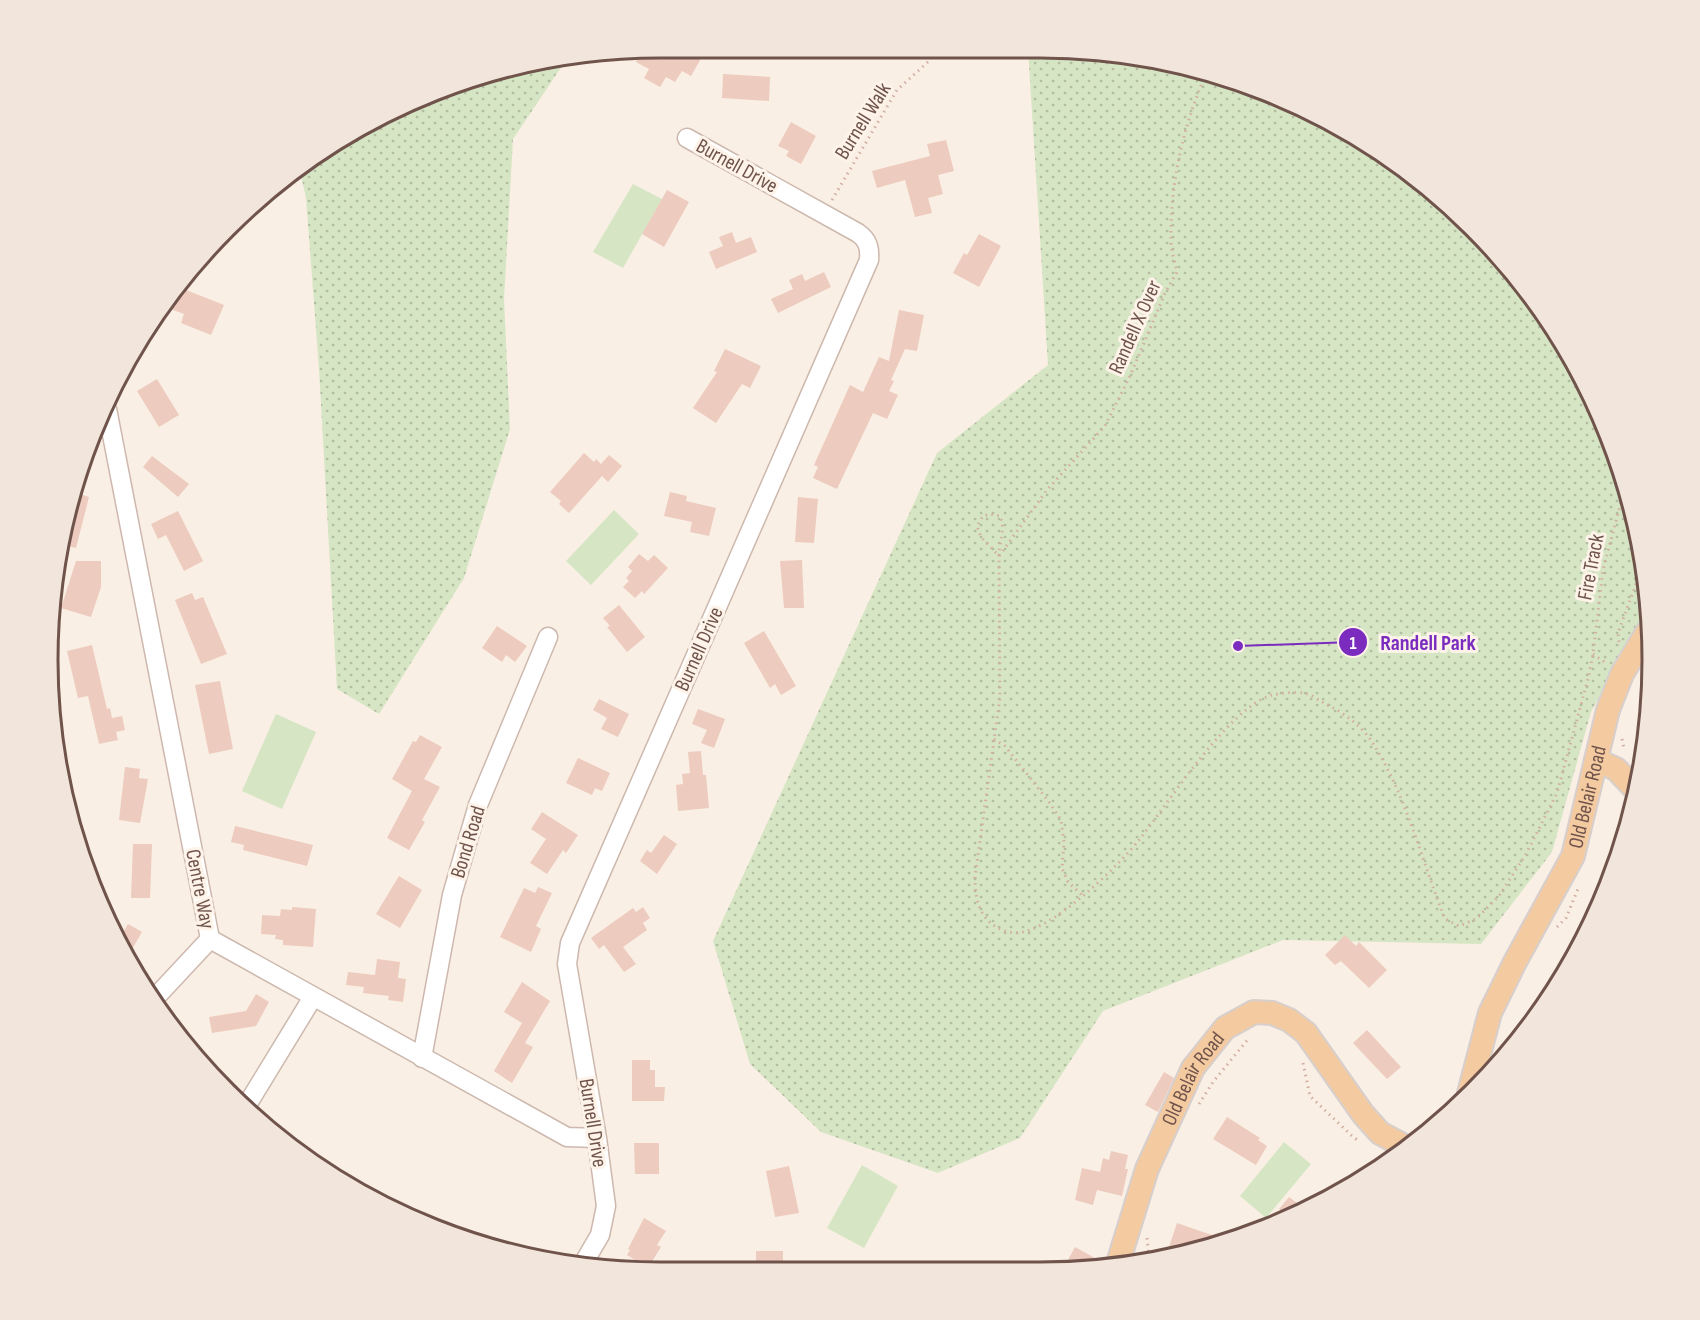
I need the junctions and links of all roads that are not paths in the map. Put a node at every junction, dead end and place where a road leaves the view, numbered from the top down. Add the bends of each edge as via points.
1 (687, 138) dead end
2 (109, 419) edge
3 (549, 637) dead end
4 (1641, 642) edge
5 (1596, 760) junction
6 (1629, 782) edge
7 (210, 939) junction
8 (159, 993) edge
9 (313, 997) junction
10 (422, 1058) junction
11 (1473, 1076) edge
12 (251, 1100) edge
13 (597, 1138) junction
14 (1398, 1143) edge
15 (1120, 1256) edge
16 (587, 1257) edge

1 - 13 street, Burnell Drive via 866,239 870,251 570,943 567,964
2 - 7 street, Centre Way
3 - 10 street, Bond Road via 478,804 452,895
4 - 5 main road, Old Belair Road via 1622,674 1608,710
5 - 6 main road via 1616,769
5 - 11 main road, Old Belair Road via 1573,856 1490,1013
7 - 8 street
7 - 9 street, Centre Way
9 - 10 street, Centre Way
9 - 12 street
10 - 13 street, Centre Way via 567,1137
13 - 16 street, Burnell Drive via 606,1206 600,1235
14 - 15 main road, Old Belair Road via 1380,1133 1362,1114 1306,1033 1272,1013 1254,1012 1225,1028 1193,1068 1147,1169

